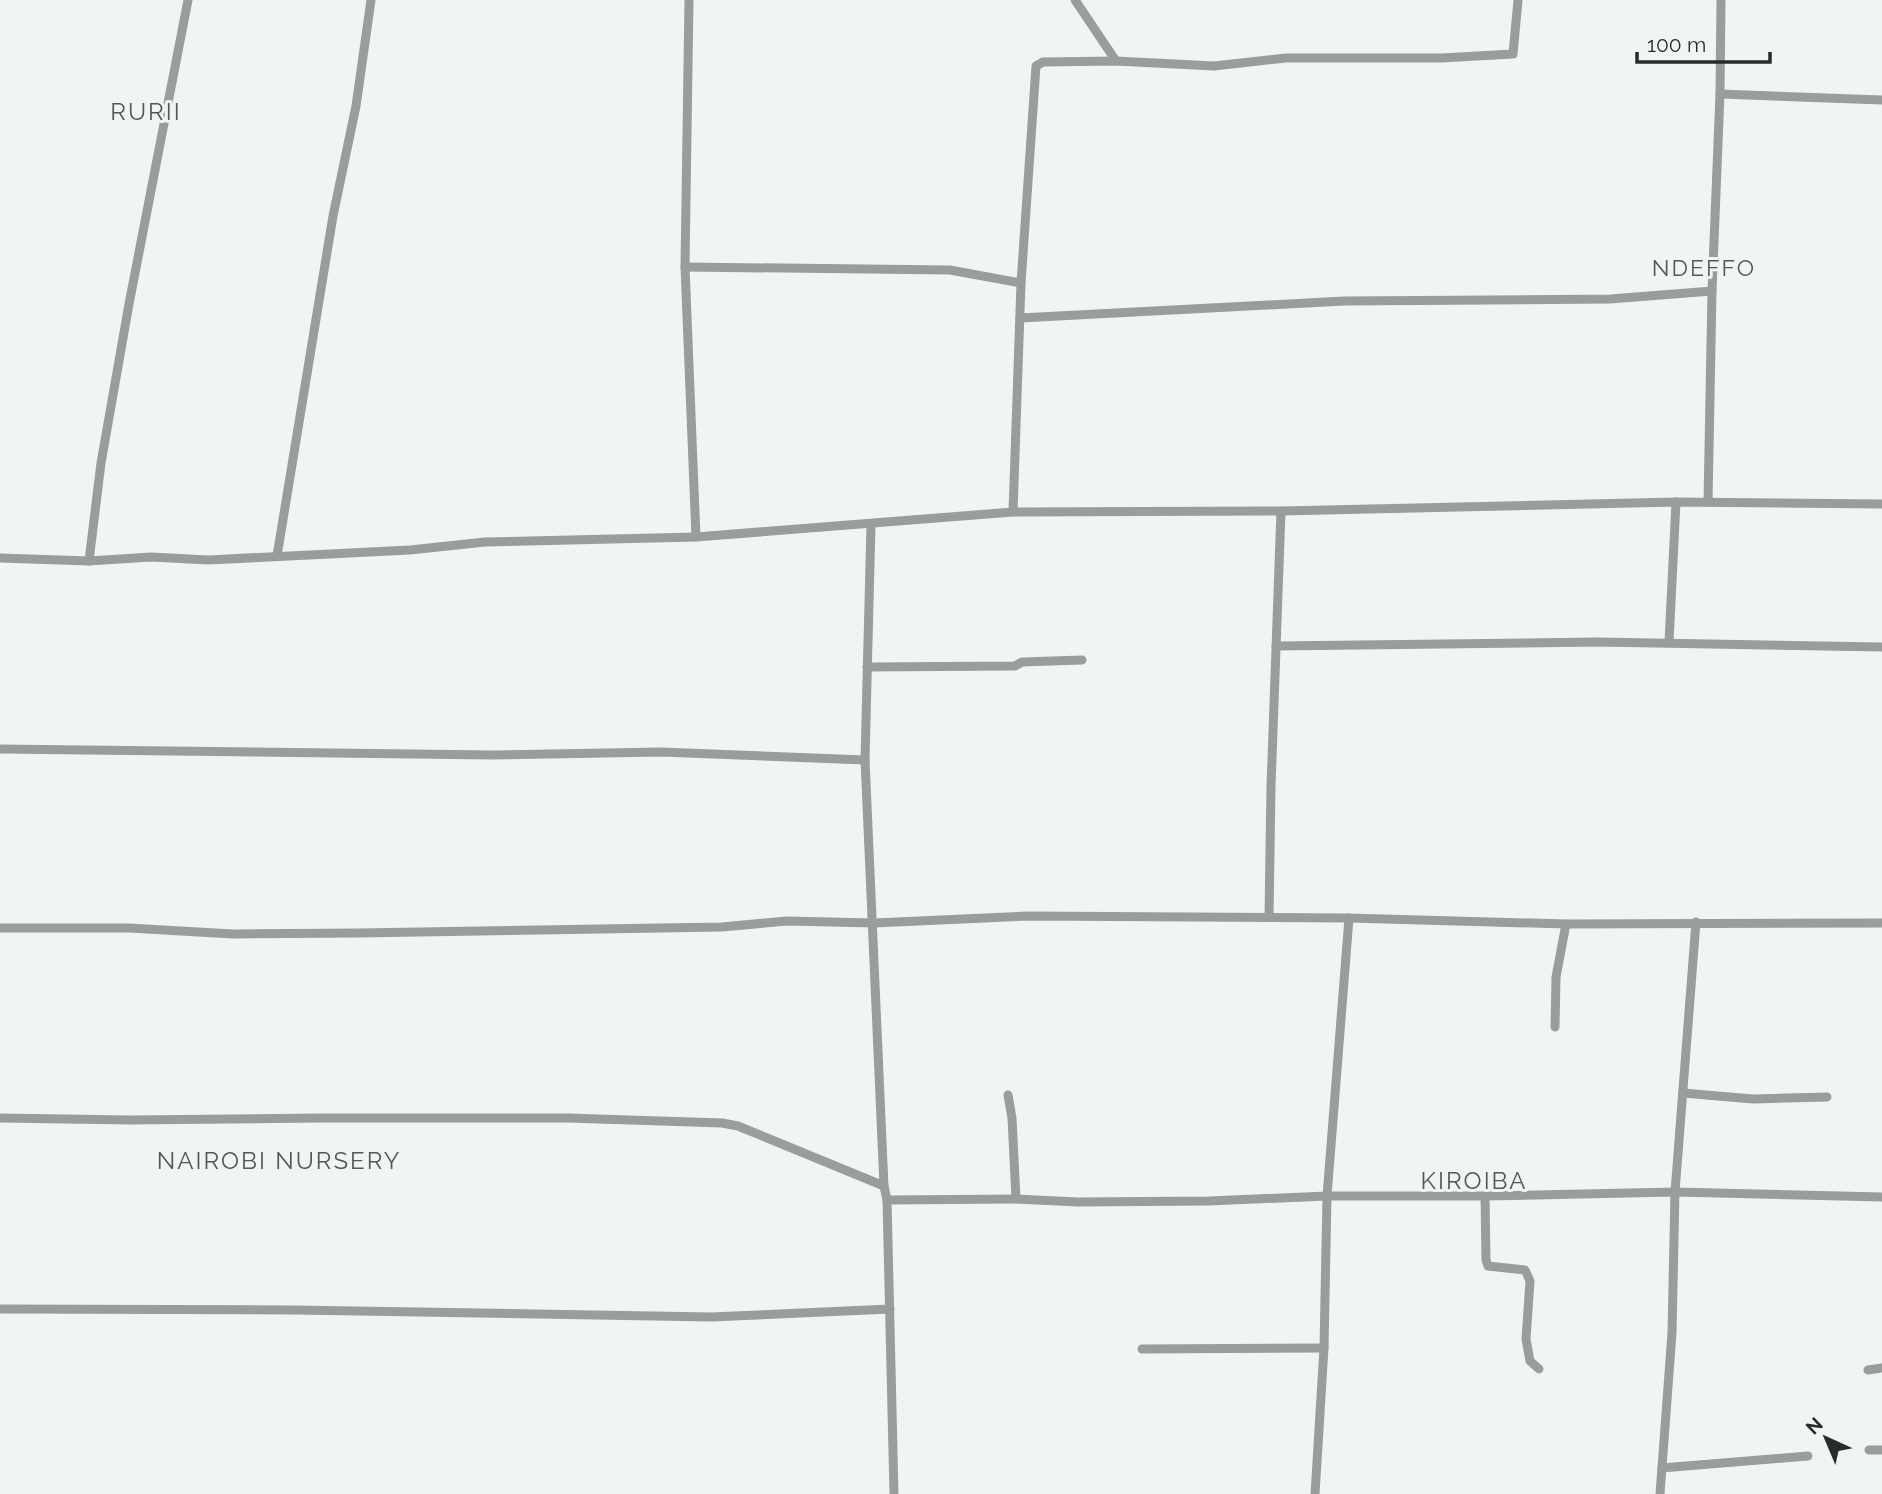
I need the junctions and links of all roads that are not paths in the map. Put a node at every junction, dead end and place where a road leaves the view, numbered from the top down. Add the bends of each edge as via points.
1 (188, 0) edge
2 (371, 0) edge
3 (689, 0) edge
4 (1075, 0) edge
5 (1518, 0) edge
6 (1721, 0) edge
7 (1116, 61) junction
8 (1720, 94) junction
9 (1882, 100) edge
10 (685, 267) junction
11 (1021, 284) junction
12 (1712, 291) junction
13 (1020, 318) junction
14 (1675, 502) junction
15 (1708, 502) junction
16 (1882, 504) edge
17 (1281, 511) junction
18 (1013, 512) junction
19 (871, 524) junction
20 (696, 537) junction
21 (277, 556) junction
22 (0, 558) edge
23 (89, 561) junction
24 (1669, 642) junction
25 (1276, 646) junction
26 (1882, 647) edge
27 (1082, 660) dead end
28 (867, 667) junction
29 (0, 749) edge
30 (865, 760) junction
31 (1269, 917) junction
32 (1349, 918) junction
33 (1696, 922) junction
34 (874, 923) junction
35 (1882, 923) edge
36 (1566, 924) junction
37 (0, 928) edge
38 (1555, 1027) dead end
39 (1683, 1093) junction
40 (1008, 1095) dead end
41 (1827, 1097) dead end
42 (0, 1118) edge
43 (884, 1186) junction
44 (1675, 1192) junction
45 (1327, 1196) junction
46 (1485, 1196) junction
47 (1882, 1196) edge
48 (1016, 1199) junction
49 (887, 1200) junction
50 (0, 1309) edge
51 (890, 1309) junction
52 (1324, 1348) junction
53 (1142, 1349) dead end
54 (1882, 1368) edge
55 (1539, 1369) dead end
56 (1868, 1370) dead end
57 (1869, 1450) dead end
58 (1882, 1450) edge
59 (1808, 1456) dead end
60 (1662, 1468) junction
61 (894, 1494) edge
62 (1315, 1494) edge
63 (1660, 1494) edge

1 - 23 street via 101,463
2 - 21 street
3 - 10 street
4 - 7 street
5 - 7 street via 1513,54 1286,58 1214,66
6 - 8 street
7 - 11 street via 1043,62 1036,66
8 - 9 street
8 - 12 street
10 - 11 street via 950,270
10 - 20 street
11 - 13 street
12 - 13 street via 1610,299 1344,301
12 - 15 street
13 - 18 street
14 - 15 street
14 - 17 street
14 - 24 street
15 - 16 street
17 - 18 street
17 - 25 street
18 - 19 street
19 - 20 street
19 - 28 street
20 - 21 street via 485,542
21 - 23 street
22 - 23 street
24 - 25 street
24 - 26 street
25 - 31 street
27 - 28 street via 1015,666
28 - 30 street
29 - 30 street via 492,755 661,752
30 - 34 street
31 - 32 street
31 - 34 street via 1028,916
32 - 36 street
32 - 45 street
33 - 35 street
33 - 36 street
33 - 39 street
34 - 37 street via 787,920 722,927 233,934
34 - 43 street
36 - 38 street via 1556,977
39 - 41 street via 1752,1099
39 - 44 street
40 - 48 street
42 - 43 street via 568,1118 722,1123
43 - 49 street
44 - 46 street
44 - 47 street
44 - 60 street via 1672,1333
45 - 46 street
45 - 48 street via 1209,1201
45 - 52 street
46 - 55 street via 1486,1260 1488,1266 1525,1270 1530,1281 1526,1339 1530,1361
48 - 49 street
49 - 51 street
50 - 51 street via 711,1317
51 - 61 street
52 - 53 street
52 - 62 street
54 - 56 street
57 - 58 street
59 - 60 street
60 - 63 street

